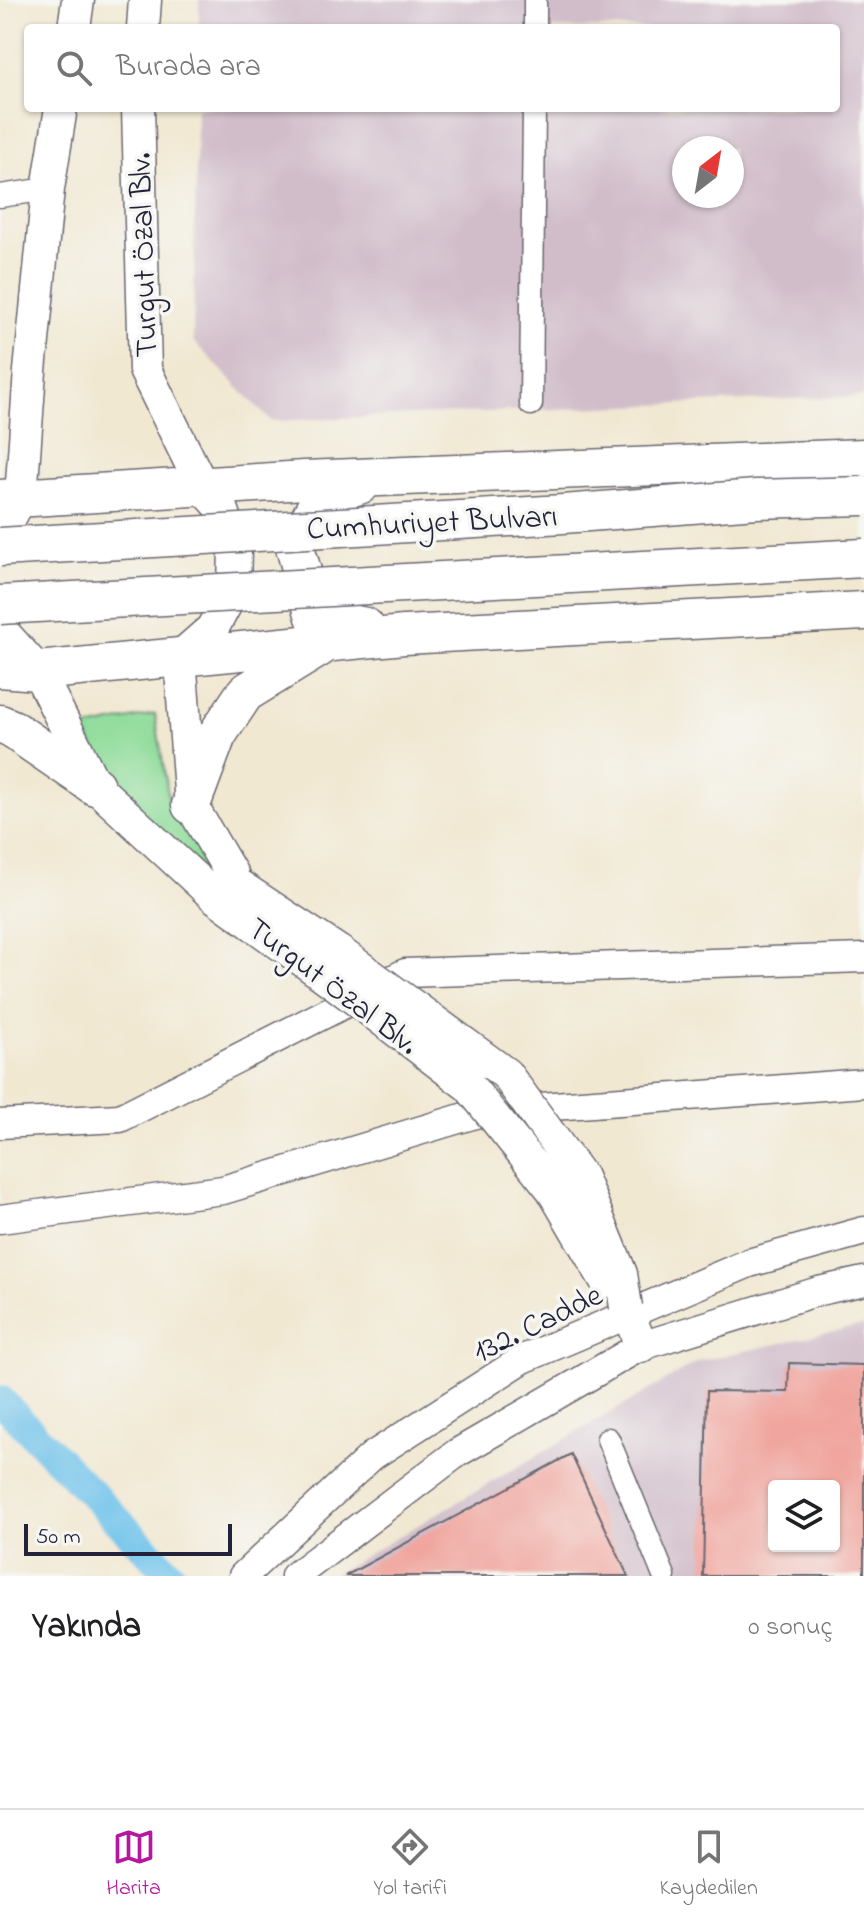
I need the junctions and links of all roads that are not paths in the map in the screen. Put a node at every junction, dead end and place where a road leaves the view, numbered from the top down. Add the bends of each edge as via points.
1 (78, 0) edge
2 (145, 0) edge
3 (535, 0) edge
4 (75, 24) edge
5 (143, 24) edge
6 (535, 24) edge
7 (60, 112) edge
8 (138, 112) edge
9 (534, 112) edge
10 (48, 189) junction
11 (0, 196) edge
12 (531, 404) dead end
13 (864, 458) edge
14 (383, 477) junction
15 (202, 486) junction
16 (864, 496) edge
17 (10, 498) edge
18 (0, 540) edge
19 (0, 547) edge
20 (864, 558) edge
21 (0, 605) edge
22 (864, 611) edge
23 (0, 629) edge
24 (404, 635) junction
25 (328, 642) junction
26 (180, 657) junction
27 (0, 668) edge
28 (38, 671) junction
29 (0, 724) edge
30 (95, 786) junction
31 (191, 805) junction
32 (226, 890) junction
33 (864, 958) edge
34 (864, 1083) edge
35 (0, 1124) edge
36 (0, 1219) edge
37 (864, 1231) edge
38 (864, 1281) edge
39 (628, 1312) junction
40 (641, 1346) junction
41 (608, 1439) dead end
42 (243, 1576) edge
43 (295, 1576) edge
44 (664, 1576) edge

1 - 4 main road
2 - 5 main road
3 - 6 street
7 - 10 main road
8 - 15 main road, Turgut Özal Blv. via 145,370
9 - 12 street
10 - 11 street
10 - 17 main road
13 - 14 highway
14 - 15 highway
14 - 24 highway via 321,498 295,547 315,617
15 - 17 highway
15 - 26 main road, Turgut Özal Blv. via 222,508 235,547 234,589 212,629
16 - 19 highway, Cumhuriyet Bulvarı, bridge
17 - 18 main road
20 - 21 highway, Cumhuriyet Bulvarı, bridge
22 - 24 highway
23 - 28 main road, Turgut Özal Blv.
24 - 25 highway
25 - 26 highway
25 - 31 highway via 245,693 217,735
26 - 28 highway
26 - 31 main road, Turgut Özal Blv.
27 - 28 highway
28 - 30 main road, Turgut Özal Blv.
29 - 30 highway
30 - 32 main road, Turgut Özal Blv.
31 - 32 main road, Turgut Özal Blv.
32 - 39 main road, Turgut Özal Blv., bridge via 337,985 469,1086 552,1189
33 - 35 street via 405,973 120,1118
34 - 36 street via 485,1111 223,1190
37 - 39 street, 132. Cadde via 749,1263
38 - 40 street
39 - 40 main road, Turgut Özal Blv.
39 - 42 street, 132. Cadde via 523,1359 372,1456
40 - 43 street via 457,1453
41 - 44 street

